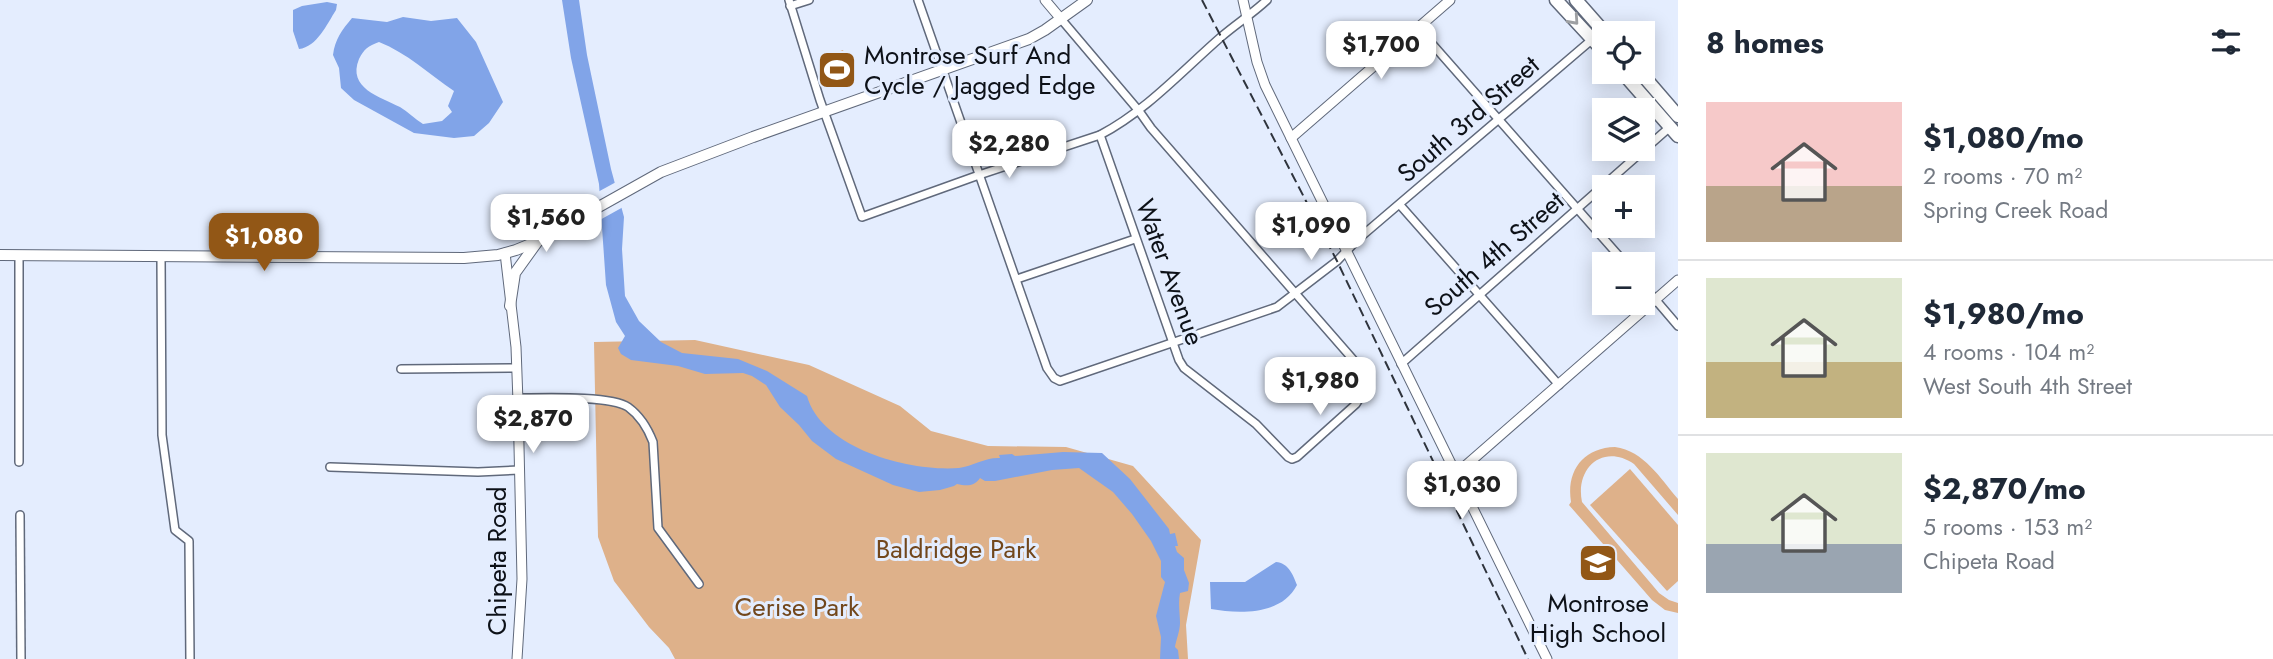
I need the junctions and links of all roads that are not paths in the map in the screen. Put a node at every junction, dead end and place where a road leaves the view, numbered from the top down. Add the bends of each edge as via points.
1 (809, 0) edge
2 (918, 0) edge
3 (1045, 0) edge
4 (1087, 0) edge
5 (1243, 0) edge
6 (1267, 0) edge
7 (1450, 0) edge
8 (1556, 0) edge
9 (1576, 0) edge
10 (790, 3) edge
11 (1248, 18) junction
12 (1061, 19) junction
13 (1592, 23) edge
14 (1592, 28) edge
15 (1419, 29) junction
16 (1592, 41) edge
17 (943, 69) junction
18 (1634, 84) edge
19 (1648, 84) edge
20 (1139, 111) junction
21 (824, 112) junction
22 (1498, 119) junction
23 (1676, 124) edge
24 (1100, 135) junction
25 (1290, 138) junction
26 (979, 174) junction
27 (1400, 205) junction
28 (1577, 210) junction
29 (1135, 239) junction
30 (538, 241) junction
31 (1346, 252) junction
32 (1615, 252) edge
33 (505, 253) junction
34 (0, 255) edge
35 (19, 256) junction
36 (161, 257) junction
37 (1017, 279) junction
38 (1678, 280) edge
39 (1296, 294) junction
40 (1479, 296) junction
41 (1655, 300) joint
42 (510, 306) junction
43 (1638, 315) edge
44 (1678, 327) edge
45 (1173, 343) junction
46 (1401, 363) junction
47 (517, 368) junction
48 (401, 369) dead end
49 (1559, 385) junction
50 (518, 398) junction
51 (19, 462) dead end
52 (330, 467) dead end
53 (519, 470) junction
54 (1456, 474) junction
55 (19, 515) dead end
56 (699, 584) dead end
57 (21, 659) edge
58 (190, 659) edge
59 (517, 659) edge
60 (1547, 659) edge

1 - 10 street
2 - 17 street
3 - 12 street
4 - 12 main road
5 - 11 street
6 - 11 street
7 - 15 street
8 -> 14 highway
9 - 13 highway
10 - 21 street
11 - 20 street
11 - 25 street via 1265,85
12 - 17 main road via 1029,39
12 - 20 street
15 - 22 street
15 - 25 street
16 - 22 street, South 3rd Street
17 - 21 main road
17 - 26 street
18 - 23 highway
19 - 23 highway
20 - 24 street
20 - 39 street
21 - 26 street via 862,217
21 - 30 main road via 661,172
22 - 27 street, South 3rd Street
22 - 28 street
23 - 28 street, South 4th Street
24 - 26 street
24 - 29 street, Water Avenue
25 - 31 street
26 - 37 street
27 - 31 street, South 3rd Street
27 - 40 street
28 - 32 street
28 - 40 street, South 4th Street
29 - 37 street
29 - 45 street, Water Avenue
30 - 33 main road
30 - 42 main road via 516,273
31 - 39 street, South 3rd Street
31 - 46 street
33 - 36 main road via 464,258
33 - 42 street, Chipeta Road
34 - 35 main road
35 - 36 main road
35 - 51 street
36 - 58 street via 162,435 175,530 189,541
37 - 45 street, South 3rd Street via 1048,368 1060,381
38 - 41 street
39 - 45 street, South 3rd Street via 1277,307
39 - 45 street, Water Avenue via 1357,364 1363,387 1356,404 1292,459 1256,424 1184,368
40 - 46 street, South 4th Street
40 - 49 street
41 - 44 street
42 - 47 street, Chipeta Road
43 - 49 street
46 - 54 street
47 - 48 street
47 - 50 street, Chipeta Road
49 - 54 street
50 - 53 street, Chipeta Road
50 - 56 street via 608,400 626,405 638,416 653,442 659,528
52 - 53 street
53 - 59 street, Chipeta Road via 522,579
54 - 60 street
55 - 57 street

